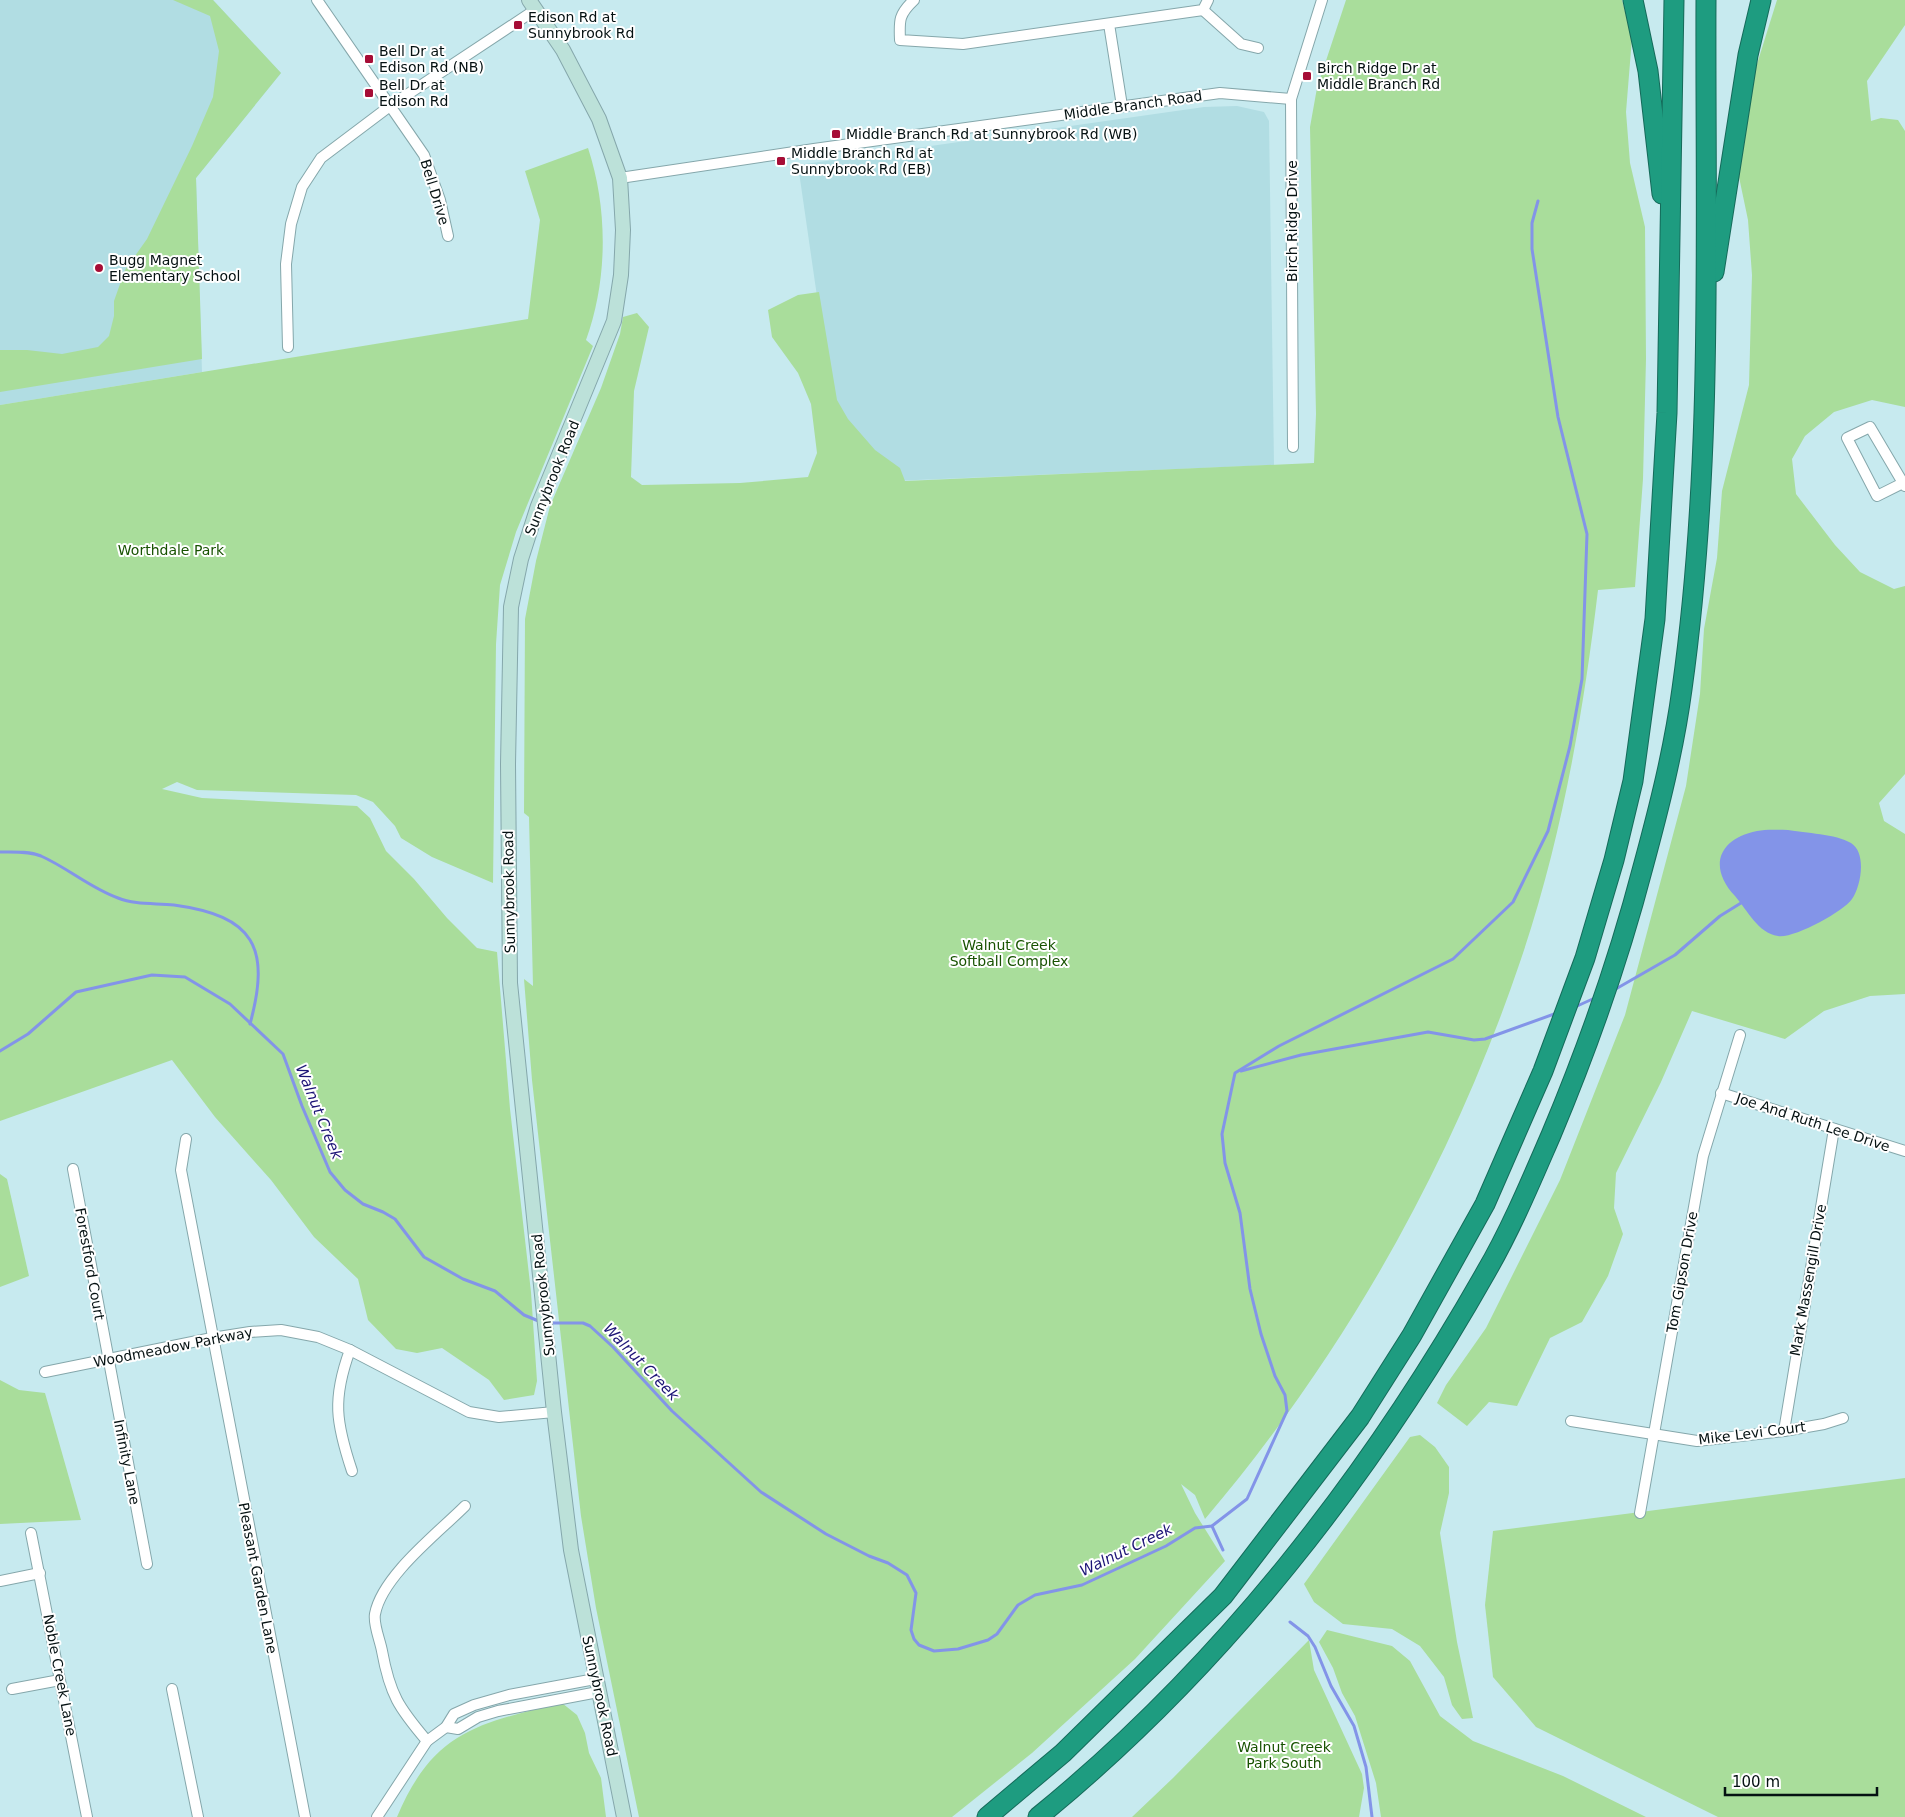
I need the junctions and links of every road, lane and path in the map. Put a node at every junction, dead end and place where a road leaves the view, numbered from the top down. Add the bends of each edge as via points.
1 (316, 0) edge
2 (914, 0) edge
3 (1208, 0) edge
4 (1322, 0) edge
5 (1633, 0) edge
6 (1674, 0) edge
7 (1706, 0) edge
8 (1762, 0) edge
9 (532, 5) edge
10 (1203, 10) junction
11 (1109, 24) junction
12 (1258, 48) dead end
13 (1291, 99) junction
14 (390, 106) junction
15 (1122, 106) junction
16 (620, 178) junction
17 (448, 236) dead end
18 (1670, 263) junction
19 (1704, 335) junction
20 (288, 347) dead end
21 (1293, 447) dead end
22 (1904, 484) edge
23 (1740, 1035) dead end
24 (1721, 1093) junction
25 (1834, 1129) junction
26 (186, 1140) dead end
27 (1905, 1151) edge
28 (72, 1169) dead end
29 (212, 1338) junction
30 (350, 1350) junction
31 (108, 1359) junction
32 (45, 1372) dead end
33 (554, 1412) junction
34 (1843, 1418) dead end
35 (1572, 1421) dead end
36 (1784, 1431) junction
37 (1654, 1435) junction
38 (352, 1471) dead end
39 (465, 1506) dead end
40 (1640, 1513) dead end
41 (32, 1533) dead end
42 (147, 1564) dead end
43 (40, 1573) junction
44 (0, 1581) edge
45 (60, 1680) junction
46 (596, 1685) junction
47 (12, 1689) dead end
48 (172, 1689) dead end
49 (509, 1695) junction
50 (512, 1708) junction
51 (446, 1727) junction
52 (427, 1741) junction
53 (87, 1817) edge
54 (198, 1817) edge
55 (305, 1817) edge
56 (378, 1817) edge
57 (624, 1817) edge
58 (987, 1817) edge
59 (1038, 1817) edge

1 - 14 street, Bell Drive
2 - 11 street via 903,10 899,24 900,40 963,44
3 - 10 street
4 - 13 street, Birch Ridge Drive
5 - 18 highway via 1648,71
6 - 18 highway
7 - 19 highway
8 - 19 highway via 1748,55
9 - 14 street
9 - 16 main road, Sunnybrook Road via 584,87
10 - 11 street
10 - 12 street via 1241,44
11 - 15 street
13 - 15 street, Middle Branch Road via 1220,93
13 - 21 street, Birch Ridge Drive
14 - 17 street, Bell Drive via 424,154
14 - 20 street via 321,158 302,187 291,224 286,264
15 - 16 street, Middle Branch Road
16 - 33 main road, Sunnybrook Road via 623,230 614,321 538,506 521,559 511,606 508,764 510,983
18 - 58 highway via 1655,619 1633,781 1585,958 1543,1071 1485,1204 1412,1335 1360,1417 1223,1596 1063,1753
19 - 59 highway via 1696,542 1688,639 1662,792 1621,950 1588,1047 1530,1184 1488,1270 1389,1431 1322,1522 1268,1590 1152,1715 1084,1780
22 - 22 street via 1877,496 1847,438 1870,426
23 - 24 street, Tom Gipson Drive
24 - 25 street, Joe And Ruth Lee Drive
24 - 37 street, Tom Gipson Drive via 1703,1156
25 - 27 street, Joe And Ruth Lee Drive
25 - 36 street, Mark Massengill Drive
26 - 29 street, Pleasant Garden Lane via 181,1170
28 - 31 street, Forestford Court
29 - 30 street, Woodmeadow Parkway via 281,1330 318,1337
29 - 31 street, Woodmeadow Parkway
29 - 55 street, Pleasant Garden Lane
30 - 33 street, Woodmeadow Parkway via 469,1412 499,1417
30 - 38 street via 336,1404 340,1436
31 - 32 street, Woodmeadow Parkway
31 - 42 street, Infinity Lane
33 - 46 main road, Sunnybrook Road via 571,1550
34 - 36 street, Mike Levi Court
35 - 37 street, Mike Levi Court
36 - 37 street, Mike Levi Court via 1697,1441
37 - 40 street, Tom Gipson Drive
39 - 52 street via 390,1583 374,1615 394,1697
41 - 43 street, Noble Creek Lane
43 - 44 street
43 - 45 street, Noble Creek Lane
45 - 47 street
45 - 53 street, Noble Creek Lane
46 - 49 street
46 - 50 street
46 - 57 main road, Sunnybrook Road
48 - 54 street
49 - 50 street
49 - 51 street via 454,1714
50 - 51 street via 478,1717 458,1729
51 - 52 street
52 - 56 street

